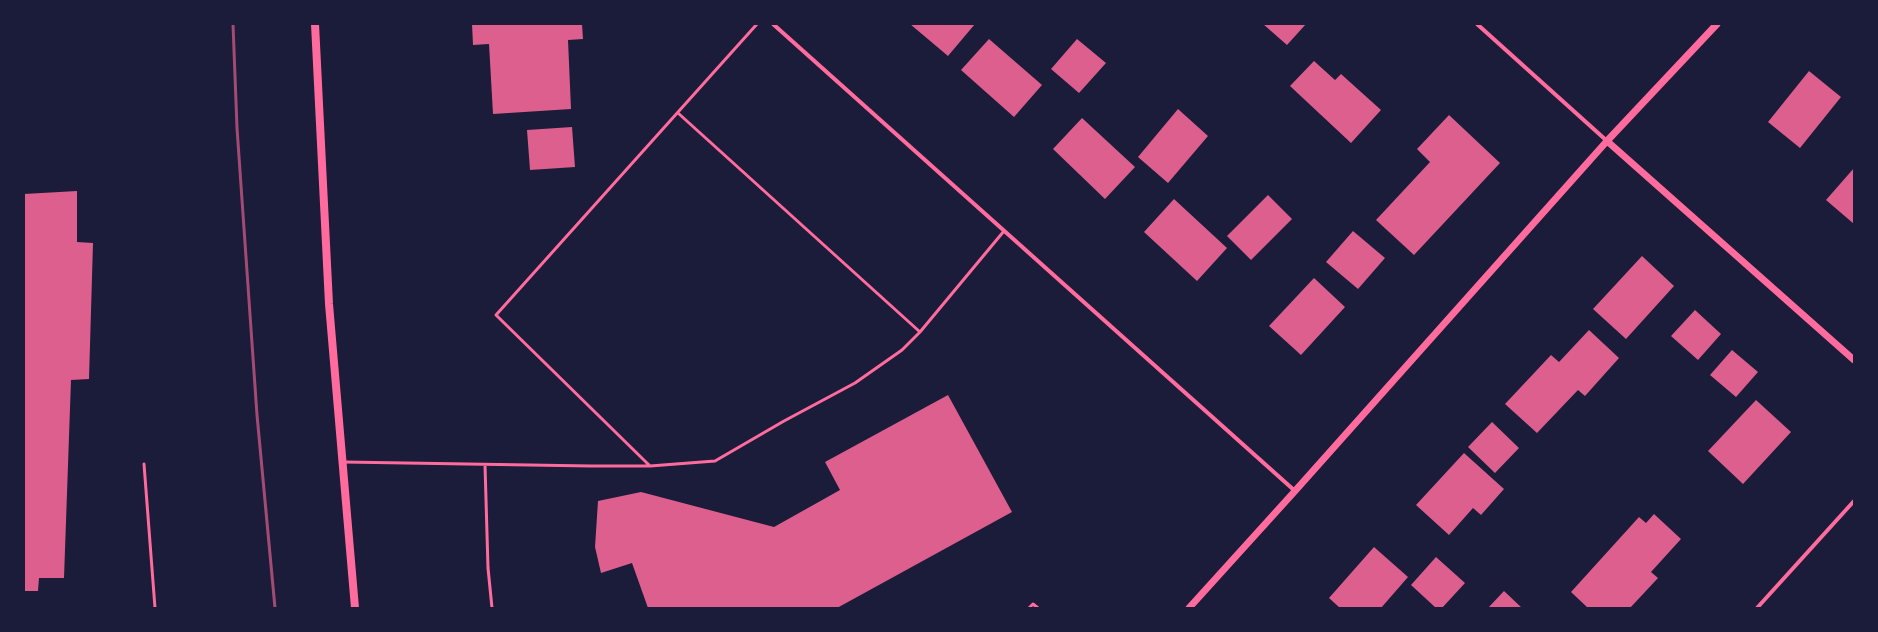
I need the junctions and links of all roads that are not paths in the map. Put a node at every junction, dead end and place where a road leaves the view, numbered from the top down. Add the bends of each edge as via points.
1 (315, 24) edge
2 (757, 24) edge
3 (773, 24) edge
4 (1477, 24) edge
5 (1716, 24) edge
6 (678, 113) junction
7 (1607, 141) junction
8 (1004, 231) junction
9 (920, 332) junction
10 (1854, 360) edge
11 (342, 462) junction
12 (144, 464) dead end
13 (486, 465) junction
14 (650, 466) junction
15 (1295, 491) junction
16 (1854, 501) edge
17 (154, 608) edge
18 (355, 608) edge
19 (492, 608) edge
20 (1029, 608) edge
21 (1038, 608) edge
22 (1189, 608) edge
23 (1757, 608) edge

1 - 11 main road via 329,304
2 - 6 lane
3 - 8 street
4 - 7 street
5 - 7 street
6 - 9 lane
6 - 14 lane via 496,315
7 - 10 street
7 - 15 street
8 - 9 lane
8 - 15 street
9 - 14 lane via 902,350 855,383 716,461
11 - 13 lane
11 - 18 main road
12 - 17 lane
13 - 14 lane
13 - 19 lane via 488,568
15 - 22 street
16 - 23 street
20 - 21 lane via 1033,604

